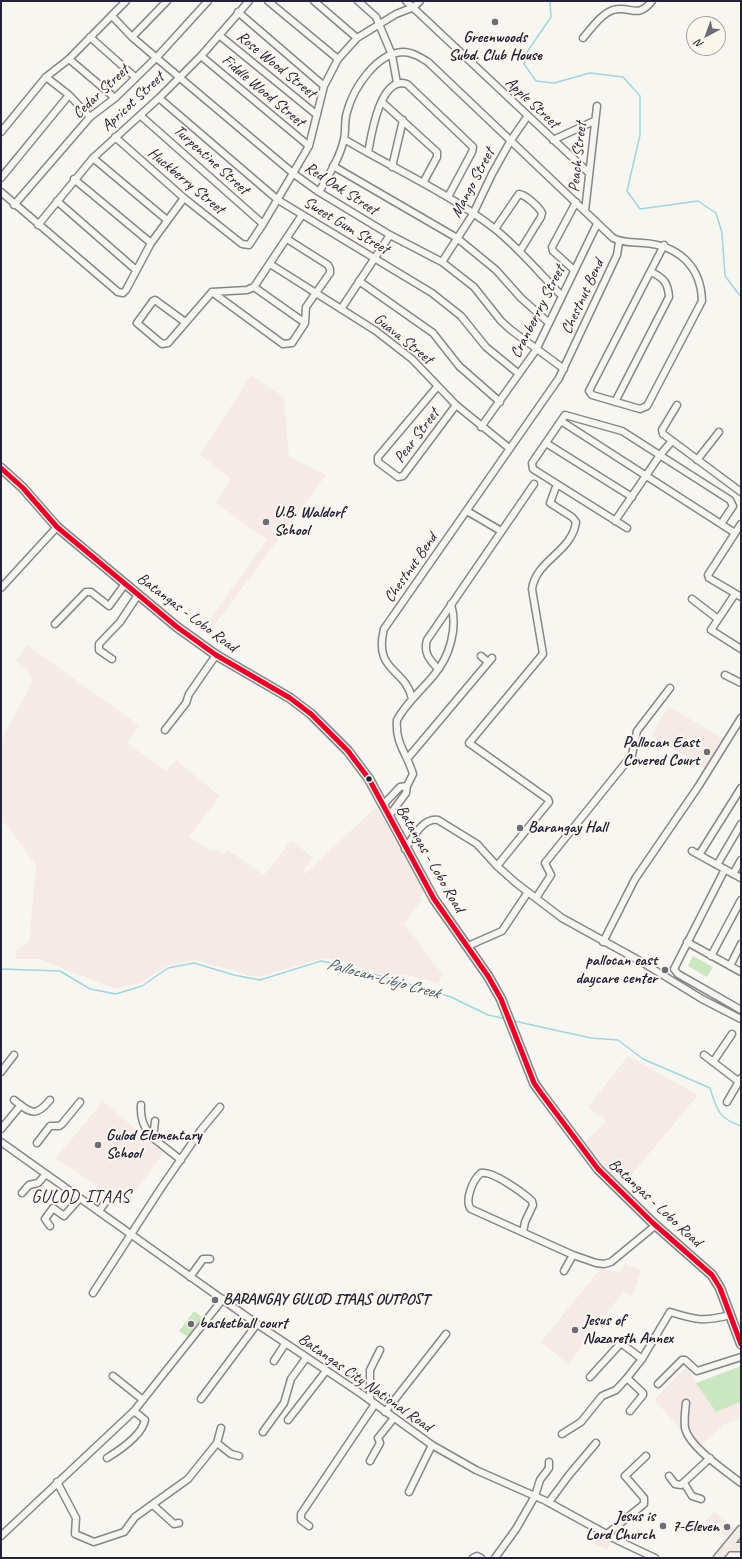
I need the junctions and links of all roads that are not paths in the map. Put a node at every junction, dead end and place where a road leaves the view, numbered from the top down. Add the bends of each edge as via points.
1 (126, 1) edge
2 (167, 1) edge
3 (208, 1) edge
4 (249, 1) edge
5 (268, 1) edge
6 (314, 1) edge
7 (358, 1) edge
8 (406, 1) edge
9 (420, 1) edge
10 (652, 1) edge
11 (414, 7) junction
12 (238, 12) junction
13 (112, 16) junction
14 (379, 24) junction
15 (219, 35) junction
16 (90, 37) junction
17 (132, 37) junction
18 (357, 38) junction
19 (583, 38) dead end
20 (392, 55) junction
21 (201, 56) junction
22 (157, 57) junction
23 (69, 58) junction
24 (338, 59) junction
25 (46, 77) junction
26 (179, 77) junction
27 (135, 78) junction
28 (396, 83) junction
29 (324, 86) junction
30 (69, 95) junction
31 (115, 98) junction
32 (159, 98) junction
33 (382, 102) junction
34 (596, 106) dead end
35 (317, 115) junction
36 (141, 116) junction
37 (90, 117) junction
38 (527, 117) junction
39 (403, 120) junction
40 (594, 121) junction
41 (1, 132) edge
42 (115, 137) junction
43 (344, 139) junction
44 (511, 140) junction
45 (553, 140) junction
46 (309, 146) junction
47 (368, 153) junction
48 (93, 158) junction
49 (333, 166) junction
50 (392, 167) junction
51 (589, 173) junction
52 (294, 174) junction
53 (1, 178) edge
54 (74, 179) junction
55 (423, 183) junction
56 (1, 192) edge
57 (319, 192) junction
58 (448, 197) junction
59 (184, 198) junction
60 (57, 200) junction
61 (278, 200) junction
62 (576, 202) junction
63 (14, 205) junction
64 (585, 211) junction
65 (473, 214) junction
66 (302, 215) junction
67 (167, 220) junction
68 (263, 224) junction
69 (597, 224) junction
70 (38, 225) junction
71 (495, 229) junction
72 (390, 235) junction
73 (457, 238) junction
74 (286, 239) junction
75 (619, 242) junction
76 (151, 243) junction
77 (664, 246) junction
78 (520, 251) junction
79 (374, 259) junction
80 (442, 262) junction
81 (270, 264) junction
82 (136, 270) junction
83 (574, 270) junction
84 (651, 272) junction
85 (360, 281) junction
86 (254, 287) junction
87 (212, 292) junction
88 (315, 292) junction
89 (562, 296) junction
90 (341, 309) junction
91 (185, 322) junction
92 (549, 323) junction
93 (305, 324) junction
94 (536, 350) junction
95 (564, 370) junction
96 (519, 374) junction
97 (436, 387) junction
98 (500, 402) junction
99 (615, 402) junction
100 (456, 405) junction
101 (677, 405) dead end
102 (561, 421) junction
103 (481, 427) junction
104 (720, 432) dead end
105 (672, 441) junction
106 (546, 443) junction
107 (509, 448) junction
108 (660, 455) junction
109 (698, 460) junction
110 (1, 468) edge
111 (647, 475) junction
112 (534, 484) dead end
113 (557, 484) junction
114 (741, 492) edge
115 (632, 497) junction
116 (467, 511) junction
117 (615, 521) junction
118 (721, 524) junction
119 (741, 524) edge
120 (57, 527) junction
121 (627, 528) dead end
122 (501, 531) junction
123 (735, 533) junction
124 (125, 584) junction
125 (1, 588) edge
126 (138, 595) junction
127 (738, 596) edge
128 (692, 599) dead end
129 (451, 604) junction
130 (718, 619) junction
131 (55, 624) dead end
132 (741, 649) edge
133 (216, 655) junction
134 (481, 656) dead end
135 (112, 659) dead end
136 (438, 669) junction
137 (725, 675) dead end
138 (741, 683) edge
139 (670, 688) dead end
140 (412, 699) junction
141 (741, 718) edge
142 (165, 730) dead end
143 (407, 760) junction
144 (407, 786) junction
145 (741, 788) edge
146 (738, 796) edge
147 (383, 805) junction
148 (389, 816) junction
149 (741, 824) edge
150 (405, 848) junction
151 (692, 851) dead end
152 (699, 855) junction
153 (741, 860) edge
154 (717, 865) junction
155 (496, 866) junction
156 (725, 869) junction
157 (733, 874) junction
158 (741, 878) edge
159 (528, 892) junction
160 (536, 898) junction
161 (741, 900) edge
162 (603, 942) junction
163 (687, 942) junction
164 (741, 944) edge
165 (468, 946) junction
166 (711, 956) junction
167 (730, 966) junction
168 (741, 972) edge
169 (741, 1010) edge
170 (741, 1019) edge
171 (732, 1034) dead end
172 (14, 1054) dead end
173 (704, 1055) dead end
174 (713, 1062) junction
175 (1, 1072) edge
176 (740, 1079) edge
177 (14, 1100) dead end
178 (50, 1100) dead end
179 (80, 1102) dead end
180 (727, 1102) dead end
181 (21, 1105) junction
182 (142, 1105) dead end
183 (220, 1107) dead end
184 (155, 1121) dead end
185 (1, 1129) edge
186 (153, 1138) junction
187 (1, 1142) edge
188 (37, 1143) dead end
189 (181, 1160) junction
190 (46, 1174) junction
191 (22, 1193) dead end
192 (109, 1197) dead end
193 (80, 1198) junction
194 (99, 1211) junction
195 (656, 1225) junction
196 (50, 1226) dead end
197 (523, 1232) junction
198 (132, 1235) junction
199 (573, 1254) junction
200 (210, 1259) dead end
201 (564, 1272) dead end
202 (190, 1277) junction
203 (93, 1294) dead end
204 (223, 1299) junction
205 (730, 1314) junction
206 (257, 1324) junction
207 (446, 1334) dead end
208 (285, 1344) junction
209 (741, 1344) edge
210 (380, 1350) dead end
211 (306, 1358) junction
212 (741, 1358) edge
213 (642, 1359) junction
214 (274, 1361) dead end
215 (326, 1371) junction
216 (113, 1376) dead end
217 (590, 1377) dead end
218 (627, 1378) junction
219 (658, 1384) dead end
220 (201, 1399) dead end
221 (143, 1400) junction
222 (372, 1402) junction
223 (686, 1403) dead end
224 (630, 1410) dead end
225 (134, 1411) junction
226 (385, 1412) junction
227 (394, 1418) junction
228 (288, 1420) dead end
229 (221, 1428) dead end
230 (263, 1432) dead end
231 (562, 1434) dead end
232 (217, 1443) junction
233 (596, 1443) dead end
234 (432, 1445) junction
235 (239, 1456) dead end
236 (646, 1456) dead end
237 (108, 1458) dead end
238 (710, 1458) junction
239 (370, 1461) dead end
240 (549, 1462) dead end
241 (669, 1476) dead end
242 (57, 1482) junction
243 (741, 1482) edge
244 (684, 1483) junction
245 (409, 1492) dead end
246 (535, 1496) junction
247 (701, 1499) dead end
248 (549, 1502) junction
249 (153, 1505) junction
250 (179, 1523) dead end
251 (310, 1526) dead end
252 (741, 1530) edge
253 (607, 1534) junction
254 (1, 1536) edge
255 (728, 1547) junction
256 (741, 1547) edge
257 (473, 1558) edge
258 (481, 1558) edge
259 (495, 1558) edge
260 (655, 1558) edge
261 (718, 1558) edge

1 - 13 street
2 - 17 street
3 - 22 street, Cedar Street
4 - 12 street, Apricot Street
5 - 24 street
6 - 18 street
7 - 14 street via 376,17
8 - 11 street, Apple Street
9 - 11 street
10 - 19 street via 647,8 639,12 618,9 610,11
11 - 14 street
11 - 38 street, Apple Street
12 - 15 street, Apricot Street
12 - 29 street
13 - 16 street
13 - 17 street, Red Oak Street
14 - 18 street
14 - 20 street
15 - 21 street, Apricot Street
15 - 35 street, Rose Wood Street
16 - 23 street
16 - 27 street
17 - 22 street, Red Oak Street
18 - 24 street
20 - 28 street
20 - 43 street via 377,63 366,75 350,101 346,113
20 - 44 street via 402,52 414,54 428,62
21 - 26 street, Apricot Street
21 - 46 street, Fiddle Wood Street
22 - 26 street, Red Oak Street
22 - 27 street, Cedar Street
23 - 25 street
23 - 31 street
24 - 29 street
25 - 30 street
25 - 41 street
26 - 32 street, Apricot Street
26 - 52 street, Red Oak Street
27 - 31 street, Cedar Street
28 - 33 street
28 - 58 street via 407,84 472,145 472,152
29 - 35 street
30 - 37 street
30 - 53 street
31 - 37 street, Cedar Street
32 - 36 street, Apricot Street
32 - 61 street, Sweet Gum Street
33 - 39 street
33 - 47 street via 374,123
34 - 40 street, Peach Street
35 - 46 street
36 - 42 street, Apricot Street
36 - 68 street, Turpentine Street
37 - 63 street, Cedar Street
38 - 44 street, Mango Street
38 - 45 street, Apple Street
39 - 50 street
39 - 55 street via 437,152 437,157
40 - 45 street
40 - 51 street, Peach Street
42 - 48 street, Apricot Street
42 - 59 street, Huckberry Street
43 - 47 street
43 - 49 street
44 - 62 street
44 - 65 street, Mango Street
45 - 51 street, Apple Street
46 - 52 street
47 - 50 street
48 - 54 street, Apricot Street
48 - 67 street
49 - 57 street
49 - 73 street
50 - 55 street
51 - 64 street, Peach Street
52 - 57 street, Red Oak Street
52 - 61 street
54 - 60 street, Apricot Street
54 - 76 street
55 - 58 street
56 - 63 street
57 - 72 street, Red Oak Street
58 - 65 street
59 - 67 street
59 - 68 street, Huckberry Street via 246,246
60 - 70 street, Apricot Street
60 - 82 street
61 - 66 street, Sweet Gum Street
61 - 68 street
62 - 64 street
62 - 83 street via 552,247 553,251
63 - 70 street
64 - 69 street
65 - 71 street
65 - 73 street, Mango Street
66 - 74 street
66 - 79 street, Sweet Gum Street
67 - 76 street
69 - 75 street
69 - 83 street, Cranberrry Street
70 - 82 street via 118,292 123,293 126,290
71 - 78 street
71 - 78 street via 519,194 529,200 542,214
72 - 79 street
72 - 80 street, Red Oak Street
73 - 80 street, Mango Street
73 - 92 street via 496,270 521,298
74 - 81 street
74 - 88 street via 328,265 330,273
75 - 77 street
75 - 95 street, Chestnut Bend via 617,255
76 - 82 street
77 - 84 street
77 - 99 street via 676,251 693,268 702,293 702,301 646,408 640,409
78 - 89 street
79 - 85 street
79 - 96 street, Sweet Gum Street via 432,293 461,316 486,347
80 - 94 street, Red Oak Street via 474,286 501,321
81 - 86 street
81 - 88 street, Guava Street
83 - 89 street, Cranberrry Street
84 - 99 street via 662,276 669,297
84 - 99 street via 589,390 592,395
85 - 90 street
85 - 98 street via 433,333 459,366
86 - 87 street via 247,290
86 - 93 street
87 - 91 street
87 - 93 street via 283,344 292,343
88 - 90 street, Guava Street
88 - 93 street via 306,307
89 - 92 street, Cranberrry Street
90 - 97 street, Guava Street via 376,331 412,359
91 - 91 street via 165,345 137,323 155,300
92 - 94 street, Cranberrry Street
94 - 95 street, Red Oak Street
94 - 96 street, Cranberrry Street
95 - 107 street, Chestnut Bend
96 - 98 street, Cranberrry Street
97 - 100 street, Guava Street
97 - 100 street, Pear Street via 378,457 378,462 398,477 403,476
98 - 103 street, Cranberrry Street
100 - 103 street, Guava Street
101 - 105 street via 662,430
102 - 106 street
102 - 108 street via 568,414 614,428
102 - 111 street
103 - 107 street, Guava Street
104 - 109 street
105 - 108 street
105 - 109 street
106 - 113 street via 531,467
106 - 115 street
107 - 116 street, Chestnut Bend
108 - 111 street
108 - 118 street via 733,504
109 - 114 street
110 - 120 main road, Batangas - Lobo Road via 23,488
111 - 115 street
111 - 118 street
112 - 122 street
113 - 117 street
113 - 155 street via 550,503 576,522 566,544 546,562 533,583 543,654 469,743 548,799
115 - 117 street
116 - 122 street
116 - 140 street, Chestnut Bend via 384,629 380,643 383,657 409,690
117 - 121 street
118 - 123 street
119 - 123 street
120 - 124 main road, Batangas - Lobo Road
120 - 125 street
122 - 129 street
123 - 127 street via 708,575
124 - 126 main road, Batangas - Lobo Road
124 - 131 street via 109,606 91,592 86,592
126 - 133 main road, Batangas - Lobo Road
126 - 135 street via 120,622 99,644 99,650
127 - 130 street
128 - 130 street
129 - 136 street via 454,614 451,643 444,662
129 - 136 street via 426,640 425,652
130 - 132 street via 712,632
133 - 142 street via 189,694 186,703
133 - 147 main road, Batangas - Lobo Road via 290,698 325,726 356,760
134 - 143 street via 490,660
136 - 140 street
137 - 138 street
139 - 160 street via 637,730 632,755 545,863 551,875
140 - 143 street via 397,720 396,732
141 - 162 street via 704,779 635,879
143 - 144 street via 413,774
144 - 147 street via 400,787
144 - 148 street via 406,793
145 - 146 street
146 - 152 street
147 - 148 main road, Batangas - Lobo Road
148 - 150 main road, Batangas - Lobo Road
149 - 154 street
150 - 155 street via 425,822 438,820 477,844
150 - 165 main road, Batangas - Lobo Road via 434,899
151 - 152 street
152 - 154 street
153 - 157 street
154 - 156 street
155 - 159 street
156 - 157 street
156 - 163 street
157 - 158 street
159 - 160 street
159 - 165 street via 502,931
160 - 162 street via 562,918
161 - 166 street
162 - 170 street
163 - 166 street
163 - 169 street via 675,966 676,972
164 - 167 street
165 - 195 main road, Batangas - Lobo Road via 488,976 508,1014 534,1083 580,1148 612,1184
166 - 167 street
167 - 168 street
171 - 174 street
172 - 175 street
173 - 174 street
174 - 176 street
176 - 180 street
177 - 181 street
178 - 181 street via 39,1111 28,1110
179 - 188 street via 62,1124 50,1126
181 - 185 street
182 - 186 street via 141,1119 146,1131
183 - 189 street
184 - 186 street
186 - 189 street
187 - 190 street, Batangas City National Road
189 - 198 street
190 - 191 street via 38,1184 29,1185
190 - 193 street, Batangas City National Road
192 - 194 street
193 - 194 street, Batangas City National Road
193 - 196 street via 64,1216 52,1208 45,1219
194 - 198 street, Batangas City National Road
195 - 199 street via 611,1262 596,1263
195 - 205 main road, Batangas - Lobo Road via 712,1275
197 - 197 street via 468,1207 473,1184 481,1172 495,1176 532,1201 533,1205 524,1222
197 - 199 street
198 - 202 street, Batangas City National Road
198 - 203 street
199 - 201 street
200 - 202 street via 203,1259
202 - 204 street, Batangas City National Road
204 - 206 street, Batangas City National Road
204 - 221 street
205 - 209 main road, Batangas - Lobo Road
205 - 213 street via 707,1320 670,1312
206 - 208 street, Batangas City National Road
206 - 220 street
207 - 226 street
208 - 211 street, Batangas City National Road
208 - 214 street
210 - 222 street via 370,1370
211 - 215 street, Batangas City National Road
211 - 230 street via 291,1379 284,1403
212 - 219 street via 697,1371 682,1360
213 - 217 street via 621,1343
213 - 218 street
215 - 222 street, Batangas City National Road
215 - 228 street
216 - 221 street
218 - 224 street via 643,1393
218 - 231 street via 616,1390 598,1400 580,1422
221 - 225 street
222 - 226 street, Batangas City National Road
222 - 251 street via 301,1514 301,1520
223 - 238 street via 687,1434
225 - 237 street via 145,1420 144,1424
225 - 242 street
226 - 227 street, Batangas City National Road
227 - 234 street, Batangas City National Road
227 - 239 street via 378,1438 380,1443
229 - 232 street
232 - 235 street via 231,1454
232 - 249 street via 188,1479
233 - 248 street
234 - 245 street
234 - 246 street, Batangas City National Road via 493,1479
236 - 253 street via 625,1476 644,1498 644,1504
238 - 243 street
238 - 244 street
240 - 246 street via 549,1468 540,1480
241 - 244 street via 675,1484
242 - 249 street via 76,1518 75,1534 94,1542 122,1533 135,1517
242 - 254 street
244 - 247 street via 692,1496
246 - 248 street, Batangas City National Road
246 - 259 street
248 - 253 street, Batangas City National Road
249 - 250 street via 174,1524
252 - 255 main road
253 - 260 street, Batangas City National Road
255 - 256 main road
255 - 261 main road
257 - 258 street

